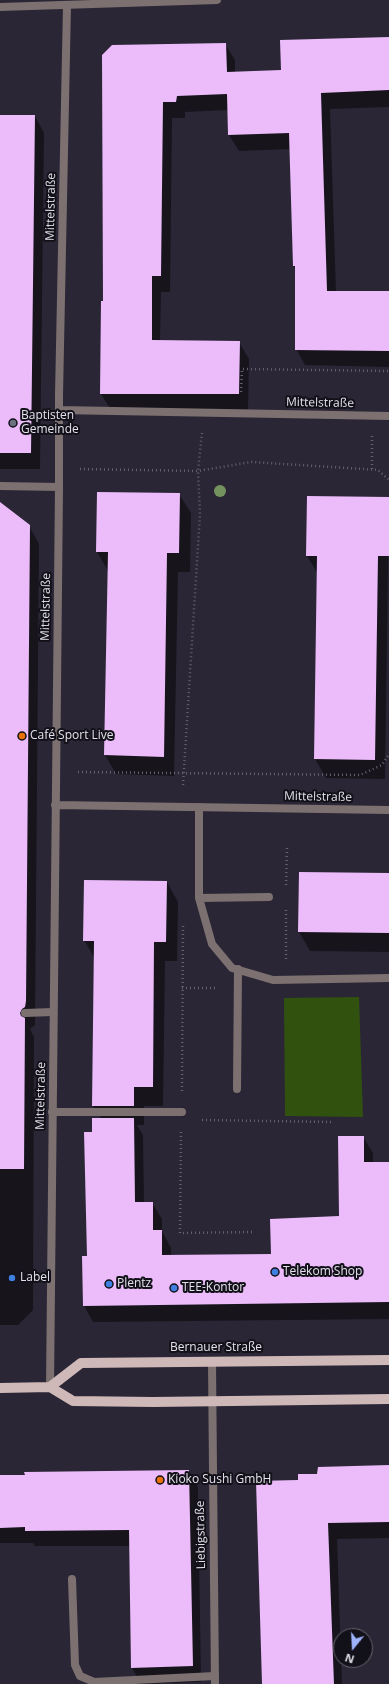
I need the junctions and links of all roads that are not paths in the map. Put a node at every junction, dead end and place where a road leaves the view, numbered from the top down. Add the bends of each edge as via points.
1 (217, 0) edge
2 (67, 5) junction
3 (0, 7) edge
4 (59, 410) junction
5 (389, 416) edge
6 (0, 486) edge
7 (60, 487) junction
8 (55, 805) junction
9 (199, 807) junction
10 (389, 810) edge
11 (269, 897) dead end
12 (199, 898) junction
13 (238, 969) junction
14 (389, 978) edge
15 (25, 1012) dead end
16 (53, 1012) junction
17 (237, 1089) dead end
18 (52, 1112) junction
19 (181, 1116) road end
20 (389, 1360) edge
21 (212, 1362) junction
22 (50, 1387) junction
23 (0, 1388) edge
24 (389, 1399) edge
25 (212, 1402) junction
26 (72, 1579) dead end
27 (215, 1680) edge

1 - 2 street
2 - 3 street
2 - 4 street, Mittelstraße
4 - 5 street, Mittelstraße
4 - 7 street, Mittelstraße
6 - 7 street
7 - 8 street, Mittelstraße
8 - 9 street, Mittelstraße
8 - 16 street, Mittelstraße
9 - 10 street, Mittelstraße
9 - 12 street
11 - 12 street
12 - 13 street via 212,944 232,968
13 - 14 street via 273,980
13 - 17 street
15 - 16 street
16 - 18 street, Mittelstraße
18 - 19 street
18 - 22 street, Mittelstraße
20 - 21 main road, Bernauer Straße
21 - 22 main road, Bernauer Straße via 81,1363
21 - 25 street, Liebigstraße
22 - 23 main road
22 - 25 main road via 73,1401
24 - 25 main road
25 - 27 street, Liebigstraße
26 - 27 street via 75,1665 80,1676 94,1682

